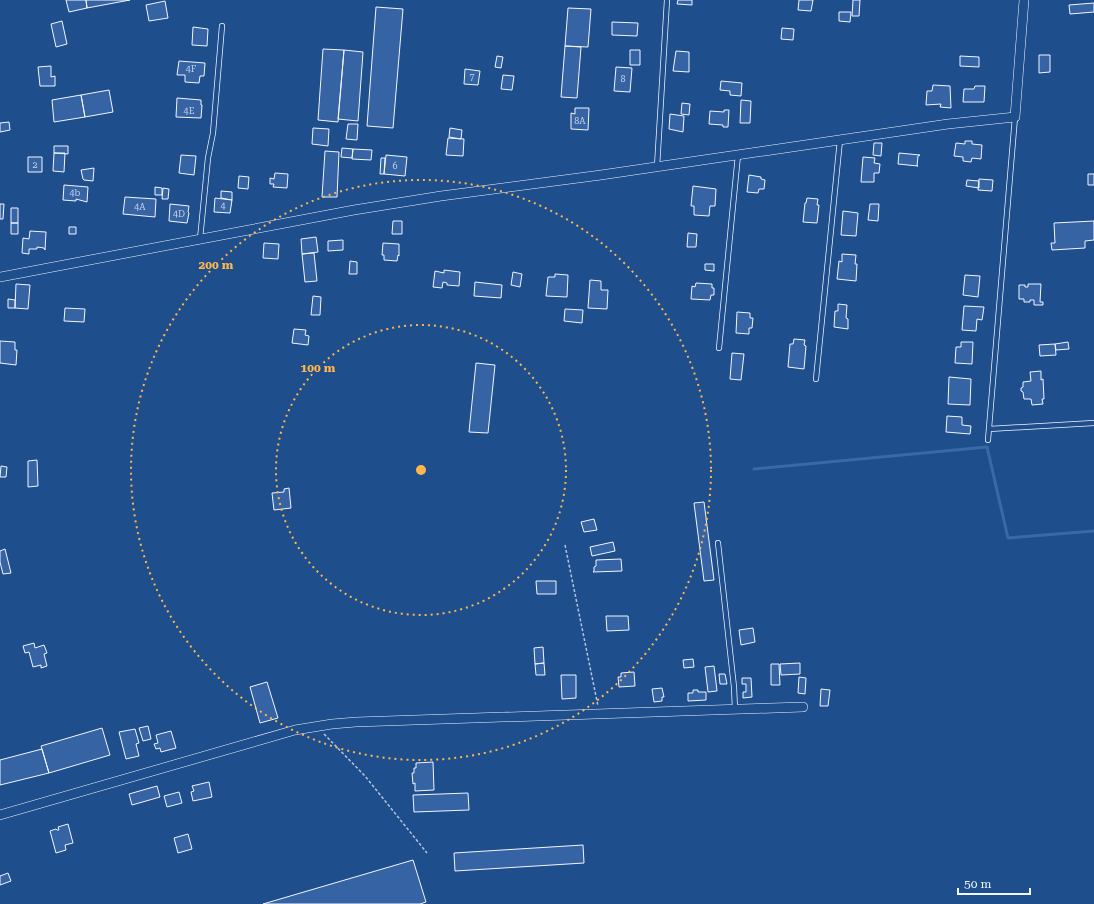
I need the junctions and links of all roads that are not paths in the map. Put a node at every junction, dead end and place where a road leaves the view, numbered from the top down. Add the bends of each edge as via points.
1 (667, 0) edge
2 (1024, 0) edge
3 (222, 26) dead end
4 (1015, 117) junction
5 (840, 140) junction
6 (738, 155) junction
7 (657, 167) junction
8 (200, 240) junction
9 (0, 277) edge
10 (719, 348) dead end
11 (816, 380) dead end
12 (1094, 423) edge
13 (989, 429) junction
14 (988, 440) dead end
15 (718, 543) dead end
16 (803, 707) dead end
17 (735, 709) junction
18 (0, 816) edge

1 - 7 lane
2 - 4 street
3 - 8 lane
4 - 5 street
4 - 13 lane
5 - 6 street
5 - 11 lane
6 - 7 street
6 - 10 lane
7 - 8 street via 441,196
8 - 9 street
12 - 13 lane
13 - 14 lane
15 - 17 lane
16 - 17 street
17 - 18 street via 356,722 312,726

